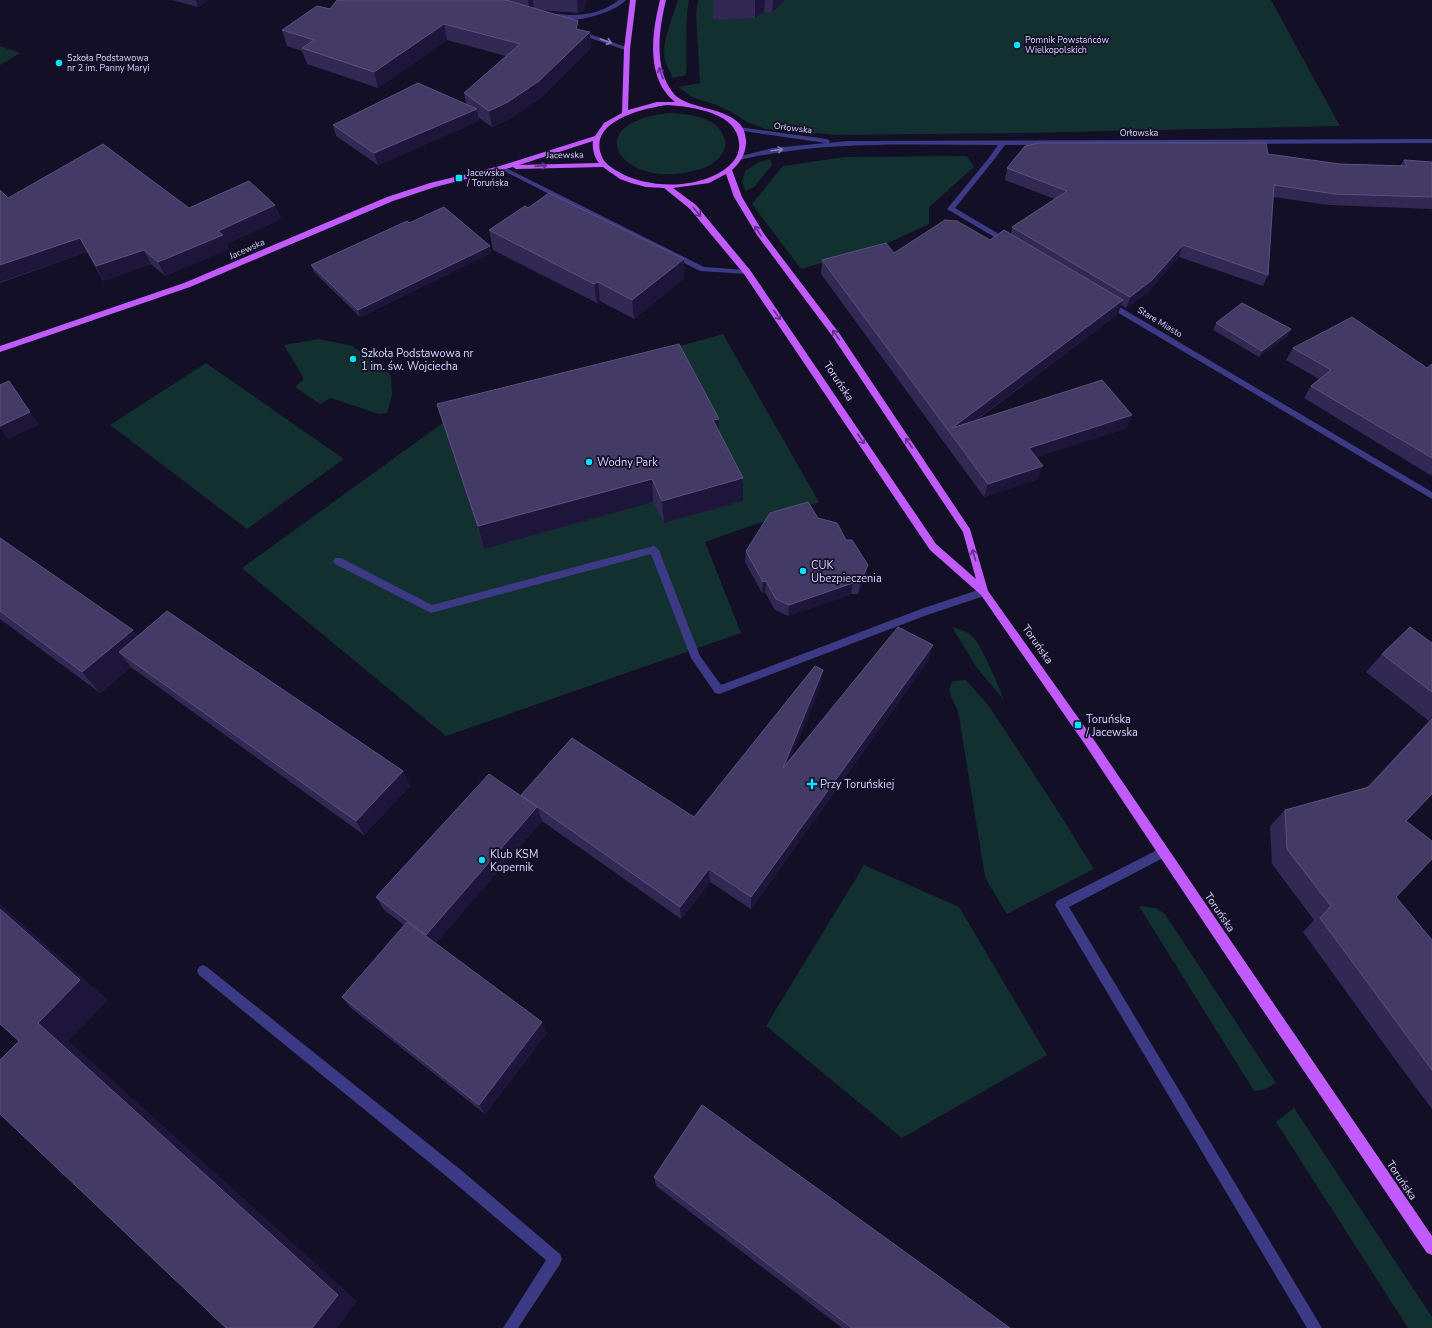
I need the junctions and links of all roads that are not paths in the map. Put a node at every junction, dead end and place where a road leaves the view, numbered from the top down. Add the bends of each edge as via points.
1 (622, 0) edge
2 (633, 0) edge
3 (663, 0) edge
4 (548, 15) edge
5 (575, 30) edge
6 (627, 49) junction
7 (683, 104) junction
8 (625, 113) junction
9 (738, 129) junction
10 (598, 137) junction
11 (1432, 141) edge
12 (1003, 142) junction
13 (846, 143) junction
14 (739, 158) junction
15 (604, 165) junction
16 (502, 168) junction
17 (728, 169) junction
18 (668, 187) junction
19 (1012, 245) edge
20 (747, 272) junction
21 (1100, 298) edge
22 (0, 349) edge
23 (1432, 496) edge
24 (338, 562) dead end
25 (984, 592) junction
26 (1163, 852) junction
27 (203, 971) dead end
28 (1432, 1248) edge
29 (510, 1328) edge
30 (1315, 1328) edge

1 - 4 street via 603,13 570,17
2 - 6 main road
7 -> 3 main road via 671,94 664,83 656,55
5 -> 6 street
6 - 8 main road
7 - 8 main road via 654,104
7 - 9 main road via 722,115
8 - 10 main road via 603,128
9 - 13 street, Orłowska
9 - 14 main road via 743,144
10 - 15 main road via 596,148
10 - 16 main road, Jacewska
11 - 12 street, Orłowska
12 - 13 street, Orłowska
12 - 19 street via 951,209
14 -> 13 street, Orłowska via 773,150
14 - 17 main road
16 -> 15 main road, Jacewska
15 - 18 main road via 620,177 642,184
16 - 20 street via 703,269
16 - 22 main road, Jacewska via 433,185 390,199 187,285
17 - 18 main road via 709,180
25 -> 17 main road, Toruńska via 967,531 836,335 761,235 738,197
18 -> 20 main road, Toruńska via 693,208
20 -> 25 main road, Toruńska via 933,547
21 - 23 street, Stare Miasto
24 - 25 street via 431,609 654,550 696,658 720,690 924,612
25 - 26 main road, Toruńska via 1090,742
26 - 28 main road, Toruńska
26 - 30 street via 1061,905
27 - 29 street via 456,1175 555,1259

